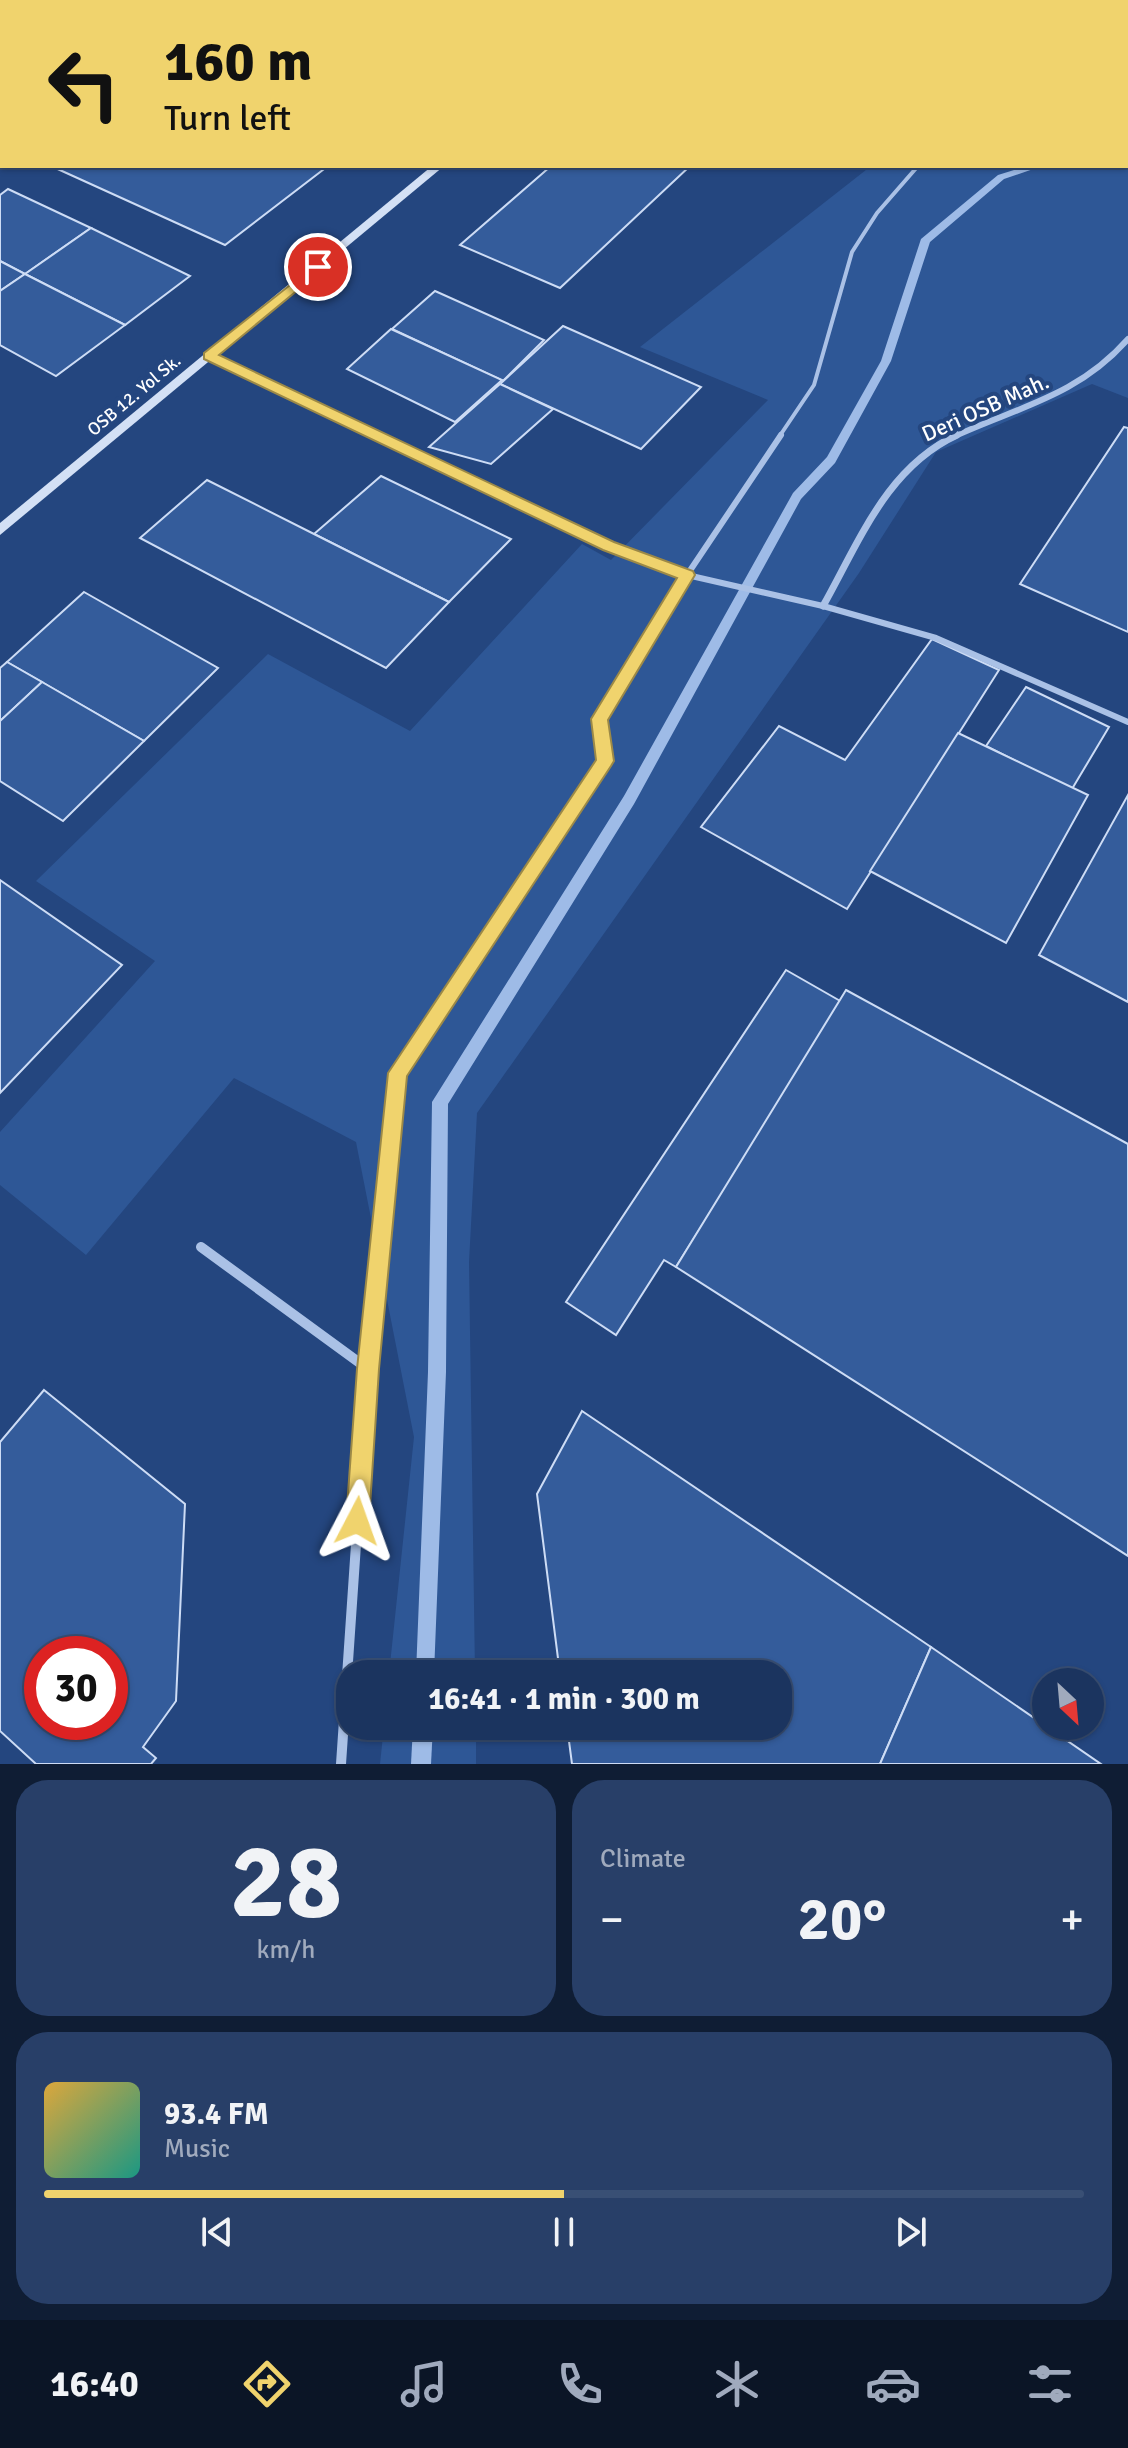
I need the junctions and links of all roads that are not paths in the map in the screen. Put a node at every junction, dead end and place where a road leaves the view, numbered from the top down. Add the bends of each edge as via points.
1 (437, 168) edge
2 (916, 168) edge
3 (1128, 339) edge
4 (209, 356) junction
5 (0, 530) edge
6 (687, 575) junction
7 (823, 606) junction
8 (1128, 722) edge
9 (201, 1247) dead end
10 (368, 1369) junction
11 (341, 1764) edge

1 - 4 street, OSB 12. Yol Sk.
2 - 6 lane via 878,214 847,265 814,385
3 - 7 street, Deri OSB Mah. via 1095,373 1064,391 915,459 896,480
4 - 5 street, OSB 12. Yol Sk.
4 - 6 lane via 609,546
6 - 7 lane
6 - 10 lane via 599,719 605,761 397,1073
7 - 8 lane via 936,638
9 - 10 street
10 - 11 street

